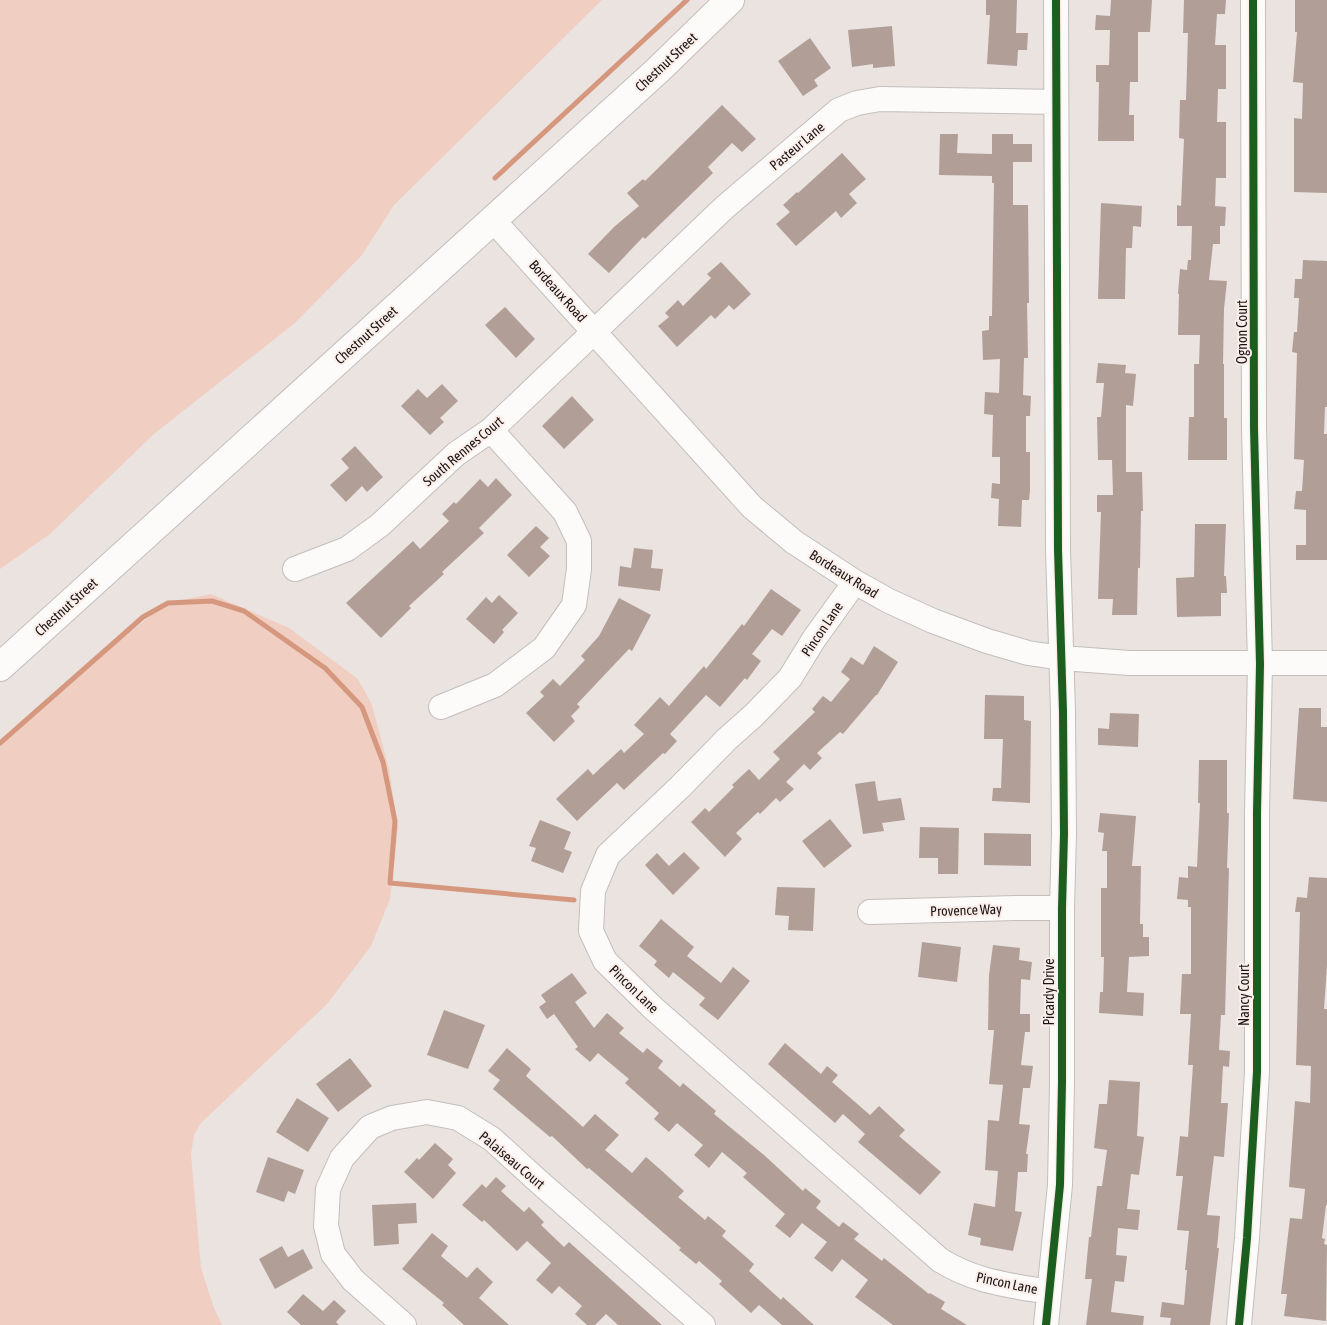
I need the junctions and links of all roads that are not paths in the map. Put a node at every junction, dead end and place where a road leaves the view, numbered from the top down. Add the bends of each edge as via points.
1 (730, 0) edge
2 (1056, 0) edge
3 (1253, 0) edge
4 (1056, 102) junction
5 (493, 220) junction
6 (594, 330) junction
7 (491, 430) junction
8 (295, 569) dead end
9 (854, 582) junction
10 (1062, 658) junction
11 (1327, 663) edge
12 (1260, 664) junction
13 (0, 667) edge
14 (441, 708) dead end
15 (1062, 908) junction
16 (870, 912) dead end
17 (1048, 1292) junction
18 (404, 1325) edge
19 (703, 1325) edge
20 (1046, 1325) edge
21 (1239, 1325) edge

1 - 5 main road, Chestnut Street via 657,72
2 - 4 street
3 - 12 street, Ognon Court via 1254,418
4 - 6 street, Pasteur Lane via 880,99 839,110 725,207
4 - 10 street via 1058,540
5 - 6 street, Bordeaux Road
5 - 13 main road, Chestnut Street
6 - 7 street, South Rennes Court
6 - 9 street, Bordeaux Road via 752,507 794,542
7 - 8 street, South Rennes Court via 456,454 380,526 347,549
7 - 14 street via 565,512 580,541 574,604 544,648 495,685
9 - 10 street, Bordeaux Road via 933,621 978,638
9 - 17 street, Pincon Lane via 790,678 608,855 593,891 591,931 605,961 653,1008 940,1260 958,1271 993,1283
10 - 12 street, Bordeaux Road via 1129,663
10 - 15 street, Picardy Drive
11 - 12 street, Bordeaux Road
12 - 21 street, Nancy Court via 1257,1072
15 - 16 street, Provence Way
15 - 17 street, Picardy Drive via 1060,1185
17 - 20 street, Picardy Drive
18 - 19 street, Palaiseau Court via 353,1280 333,1254 326,1226 328,1189 342,1158 370,1126 392,1118 427,1112 458,1118 492,1139

